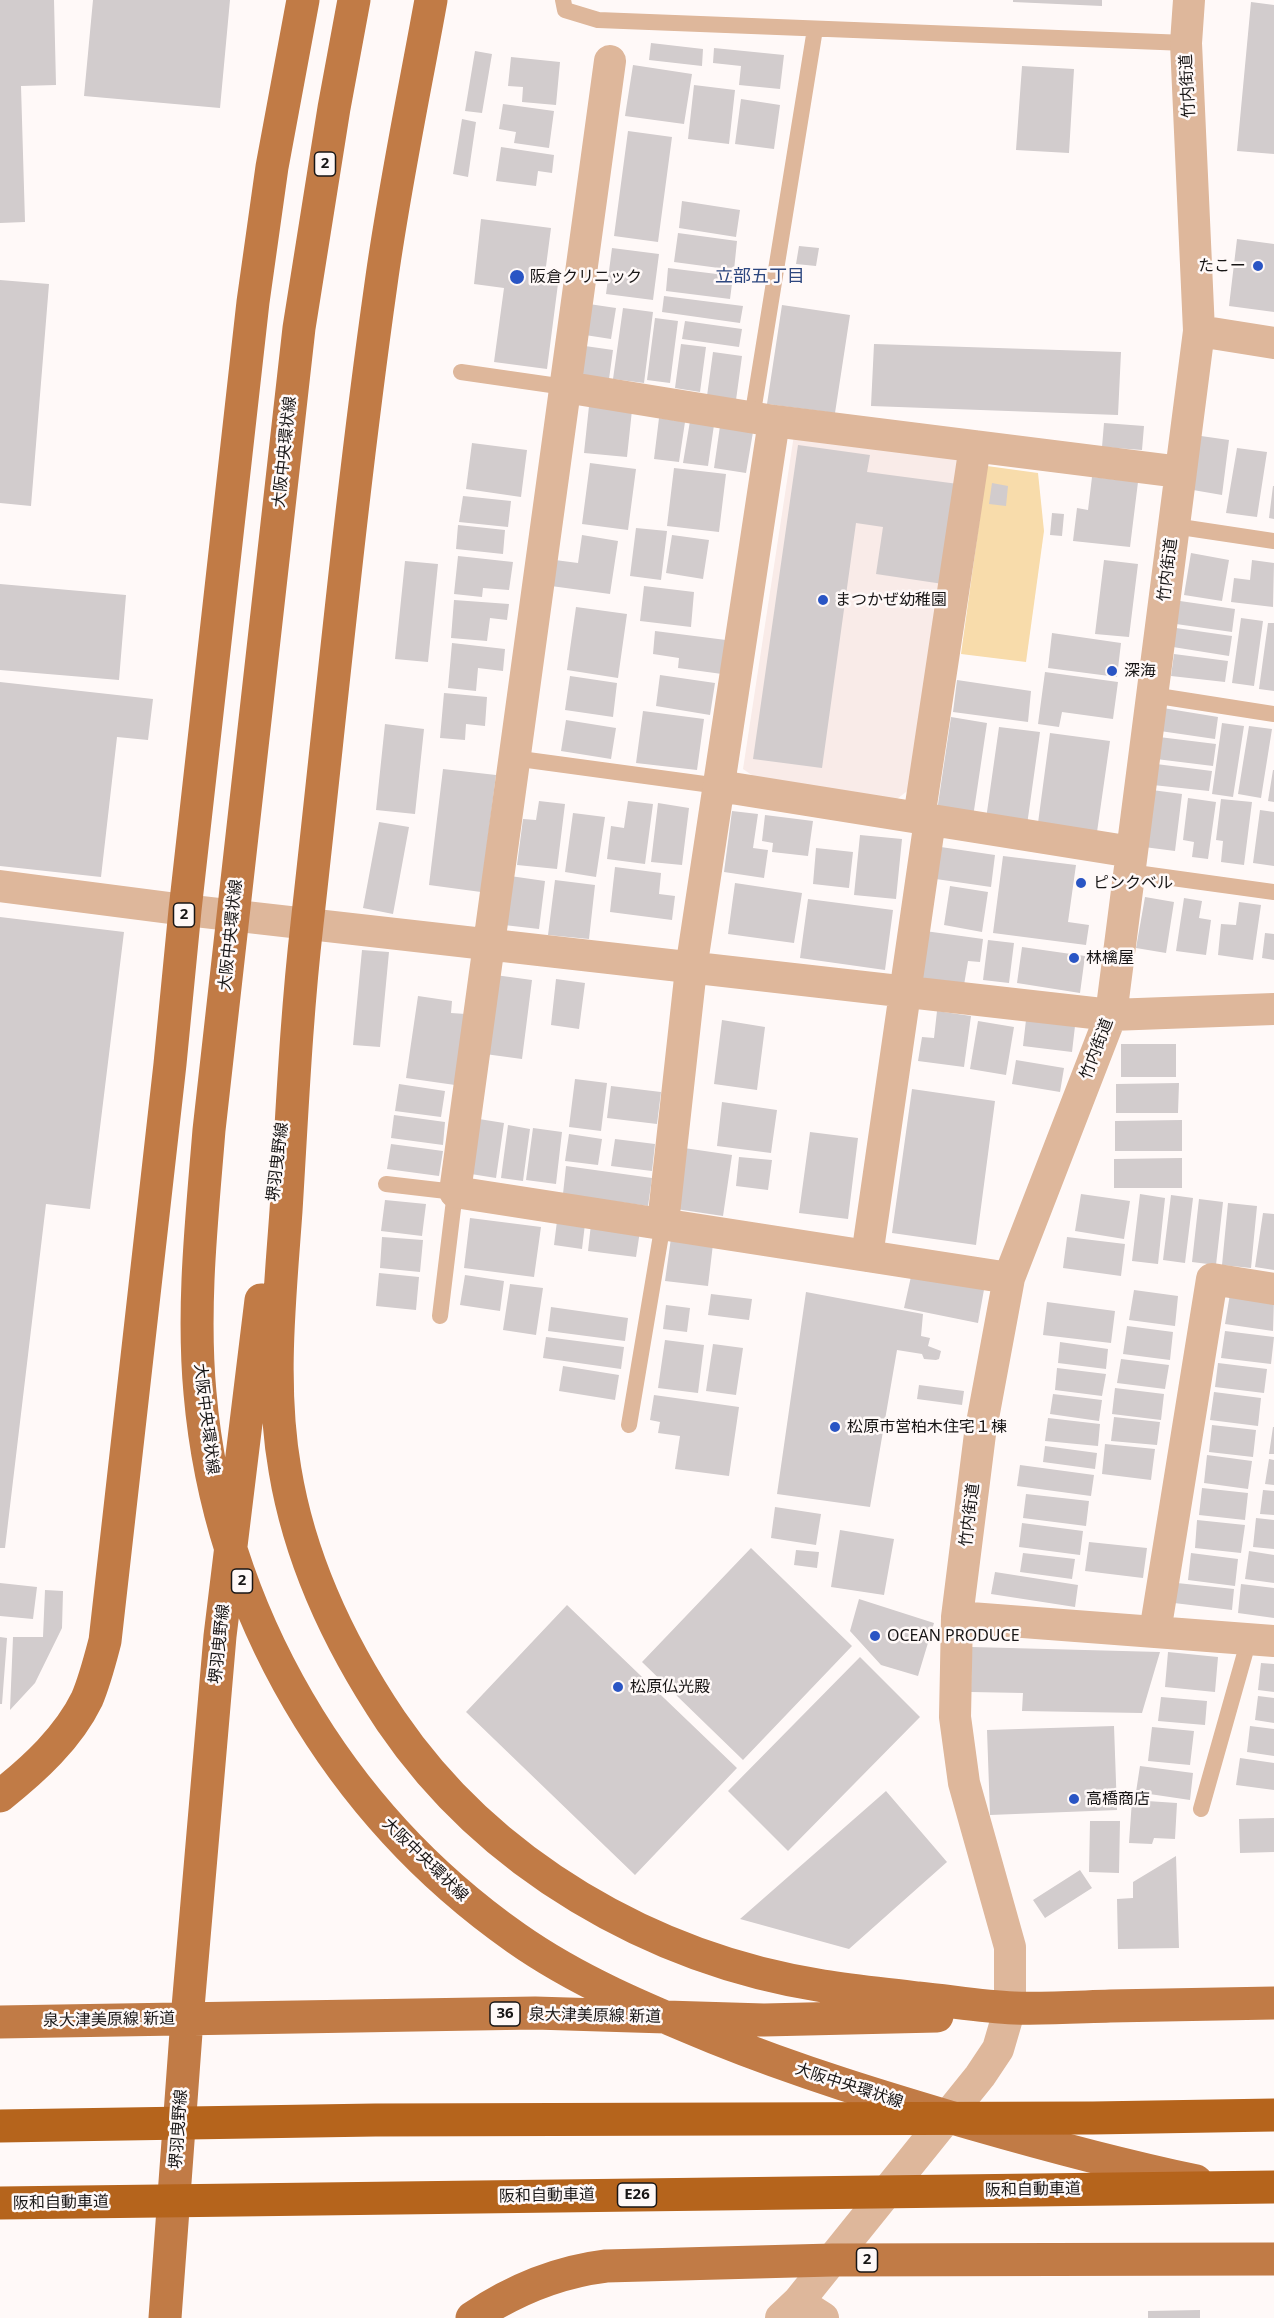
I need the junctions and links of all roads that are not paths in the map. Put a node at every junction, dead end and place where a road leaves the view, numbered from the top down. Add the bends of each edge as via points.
1 (303, 0) edge
2 (354, 0) edge
3 (431, 0) edge
4 (563, 0) edge
5 (1189, 0) edge
6 (815, 29) junction
7 (1186, 43) junction
8 (610, 61) dead end
9 (1199, 331) junction
10 (1274, 343) edge
11 (461, 372) dead end
12 (564, 387) junction
13 (763, 420) junction
14 (975, 446) junction
15 (1180, 472) junction
16 (1174, 526) junction
17 (1274, 541) edge
18 (1152, 695) junction
19 (1274, 714) edge
20 (513, 758) junction
21 (719, 786) junction
22 (925, 819) junction
23 (1131, 862) junction
24 (0, 886) edge
25 (1274, 892) edge
26 (184, 910) junction
27 (307, 924) junction
28 (487, 944) junction
29 (691, 969) junction
30 (301, 974) junction
31 (904, 992) junction
32 (1274, 1009) edge
33 (1111, 1015) junction
34 (386, 1184) dead end
35 (455, 1192) junction
36 (663, 1223) junction
37 (867, 1256) junction
38 (1008, 1278) junction
39 (1274, 1288) edge
40 (440, 1316) dead end
41 (629, 1425) dead end
42 (957, 1617) junction
43 (1155, 1632) junction
44 (1262, 1640) edge
45 (0, 1796) edge
46 (1201, 1809) dead end
47 (1274, 2003) edge
48 (1010, 2008) junction
49 (187, 2019) junction
50 (0, 2022) edge
51 (1274, 2115) edge
52 (0, 2126) edge
53 (1274, 2187) edge
54 (1274, 2198) edge
55 (0, 2203) edge
56 (1274, 2259) edge
57 (831, 2260) junction
58 (801, 2312) edge
59 (165, 2318) edge
60 (472, 2318) edge

1 - 26 main road, 2 via 253,302
2 - 54 main road, 大阪中央環状線 / 2 via 299,328 209,1130 198,1309 200,1395 215,1488 235,1563 263,1635 327,1747 354,1786 413,1852 501,1927 589,1982 739,2048 867,2093 1157,2173
3 - 27 main road via 382,278 347,545
4 - 6 lane via 565,10 598,21
5 - 7 street, 竹内街道
6 - 7 lane
6 - 13 lane
7 - 9 street, 竹内街道
8 - 12 street
9 - 10 street
9 - 15 street, 竹内街道
11 - 12 lane
12 - 13 street
12 - 20 street
13 - 14 street
13 - 21 street
14 - 15 street
14 - 22 street
15 - 16 street, 竹内街道
16 - 17 lane
16 - 18 street, 竹内街道
18 - 19 lane
18 - 23 street, 竹内街道
20 - 21 lane
20 - 28 street
21 - 22 street
21 - 29 street
22 - 23 street
22 - 31 street
23 - 25 lane
23 - 33 street, 竹内街道
24 - 26 street
26 - 27 street
26 - 45 main road, 2 via 105,1641 97,1672 71,1726 27,1774
27 - 28 street
27 - 30 main road
28 - 29 street
28 - 35 street
29 - 31 street
29 - 36 street
30 - 48 main road via 279,1342 279,1410 285,1475 310,1569 331,1617 351,1658 403,1738 430,1773 492,1835 592,1906 634,1926 725,1963 820,1986
30 - 49 main road, 堺羽曳野線 via 220,1636
31 - 33 street
31 - 37 street
32 - 33 street
33 - 38 street, 竹内街道
34 - 35 lane
35 - 36 street
35 - 40 lane
36 - 37 street
36 - 41 lane
37 - 38 street
38 - 42 street, 竹内街道 via 980,1434
39 - 43 street via 1212,1279
42 - 43 street
42 - 48 street, 竹内街道 via 955,1718 964,1783 1010,1947
43 - 44 street
44 - 46 lane
47 - 48 main road
48 - 49 main road, 泉大津美原線 新道 / 36 via 926,2017 776,2020 535,2013
48 - 57 street, 竹内街道 via 998,2049 980,2076
49 - 50 main road, 泉大津美原線 新道 / 36
49 - 59 main road, 堺羽曳野線
51 - 52 highway
53 - 55 highway, 阪和自動車道 / E26
56 - 57 main road, 2
57 - 58 street
57 - 60 main road, 2 via 584,2269 538,2283

